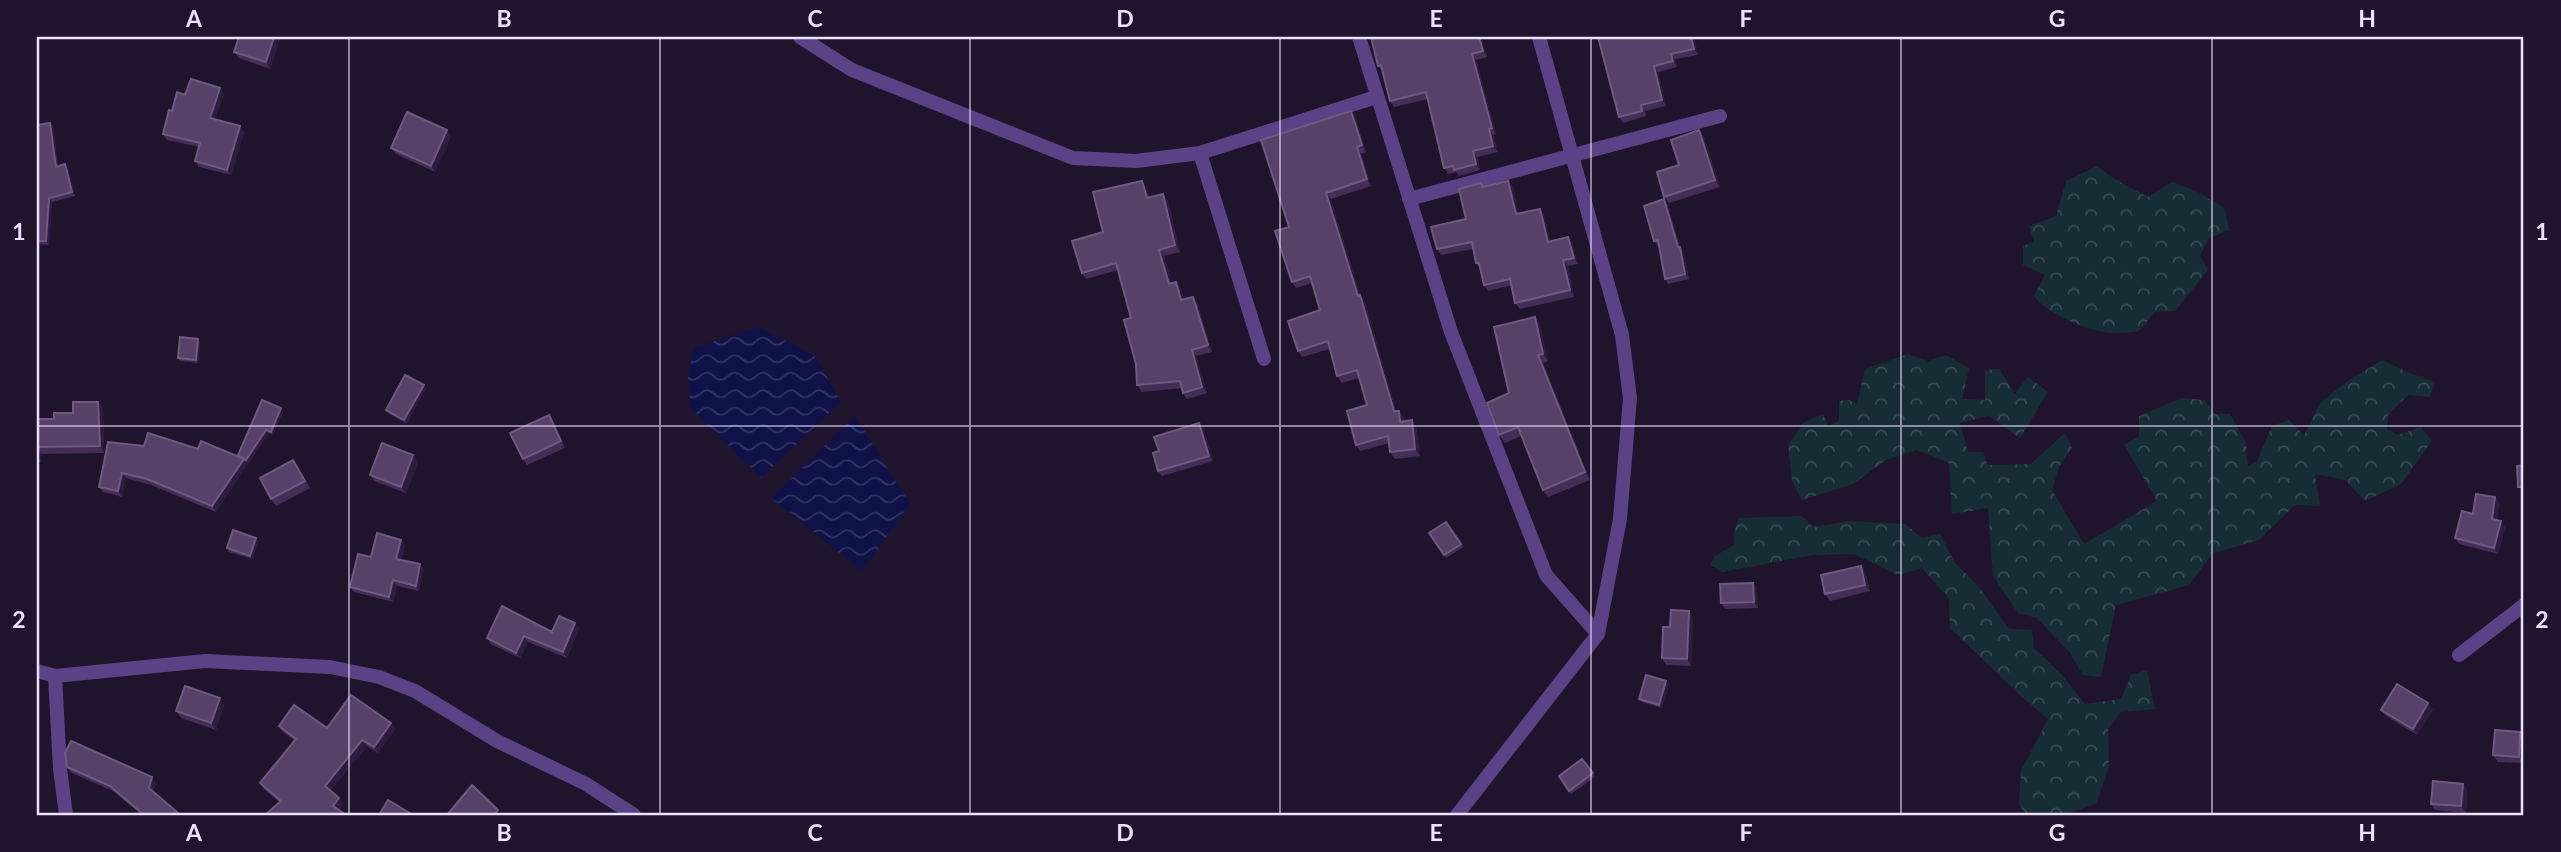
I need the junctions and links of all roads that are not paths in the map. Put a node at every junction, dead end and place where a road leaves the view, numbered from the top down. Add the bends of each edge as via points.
1 (800, 37) edge
2 (1359, 37) edge
3 (1539, 37) edge
4 (1376, 97) junction
5 (1720, 116) dead end
6 (1200, 153) junction
7 (1572, 154) junction
8 (1409, 199) junction
9 (1265, 359) dead end
10 (2524, 605) edge
11 (1598, 634) junction
12 (2459, 654) dead end
13 (37, 671) edge
14 (55, 676) junction
15 (66, 815) edge
16 (634, 815) edge
17 (1457, 815) edge

1 - 6 street via 852,70 1073,158 1136,161
2 - 4 street
3 - 7 street
4 - 6 street
4 - 8 street
5 - 7 street
6 - 9 street
7 - 8 street
7 - 11 street via 1622,335 1630,398 1620,519
8 - 11 street via 1451,332 1546,575
10 - 12 street
11 - 17 street
13 - 14 street
14 - 15 street
14 - 16 street via 205,661 330,667 379,677 415,691

